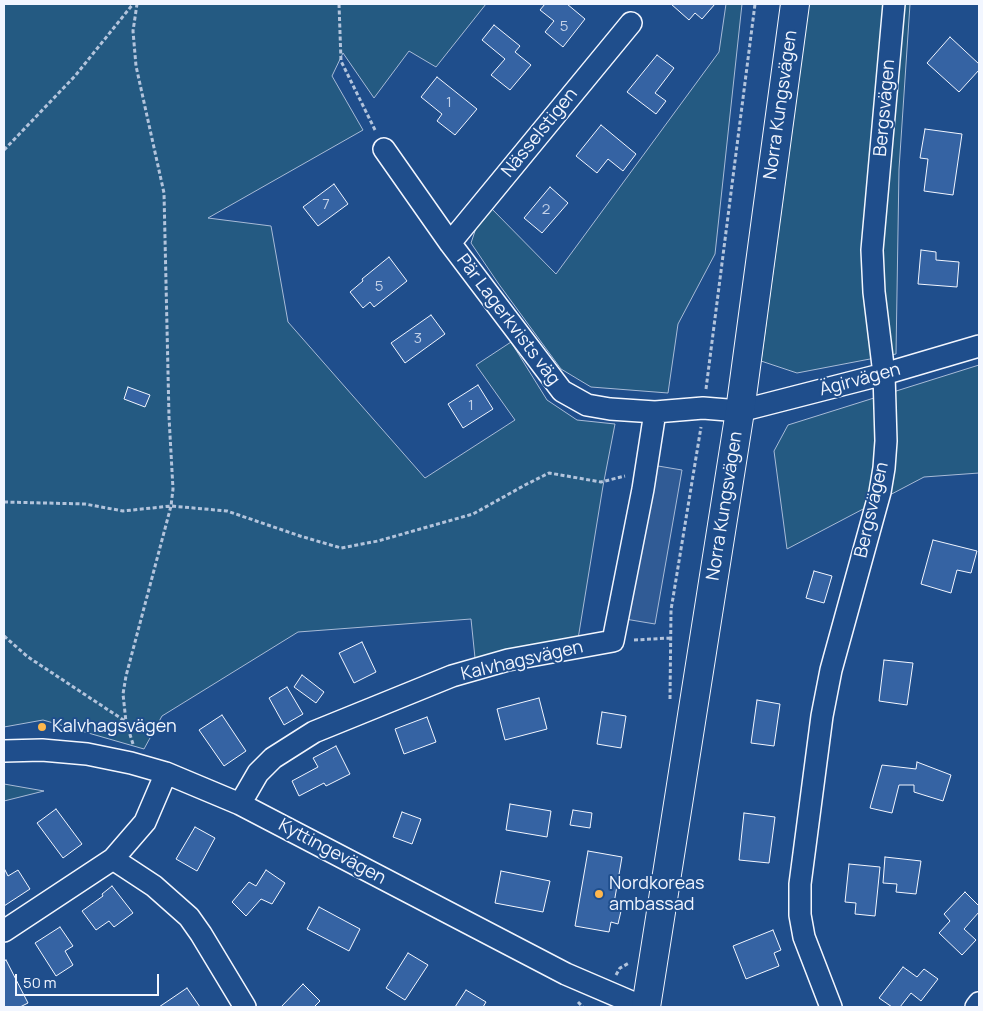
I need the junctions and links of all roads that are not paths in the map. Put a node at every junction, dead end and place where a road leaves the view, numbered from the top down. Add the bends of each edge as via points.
1 (795, 4) edge
2 (894, 4) edge
3 (631, 23) dead end
4 (384, 149) road end
5 (450, 242) junction
6 (979, 346) edge
7 (884, 374) junction
8 (740, 411) junction
9 (655, 412) junction
10 (4, 751) edge
11 (166, 773) junction
12 (240, 804) junction
13 (113, 859) junction
14 (4, 931) edge
15 (979, 1003) edge
16 (245, 1007) edge
17 (645, 1007) edge
18 (831, 1007) edge
19 (976, 1007) edge

1 - 8 main road, Norra Kungsvägen
2 - 7 street, Bergsvägen via 872,250
3 - 5 street, Nässelstigen
4 - 5 street, Pär Lagerkvists väg
5 - 9 street, Pär Lagerkvists väg via 562,391 587,405
6 - 7 street, Ägirvägen
7 - 8 street, Ägirvägen
7 - 18 street, Bergsvägen via 886,441 880,492 831,670 800,884 804,936
8 - 9 street, Pär Lagerkvists väg via 703,408
8 - 17 main road, Norra Kungsvägen
9 - 12 street, Kalvhagsvägen via 613,641 508,660 452,676 314,732 274,758 258,773
10 - 11 street, Kyttingevägen via 88,754
11 - 12 street, Kyttingevägen
11 - 13 street via 145,822
12 - 17 street, Kyttingevägen via 557,969
13 - 14 street
13 - 16 street via 154,886 189,917
15 - 19 street

